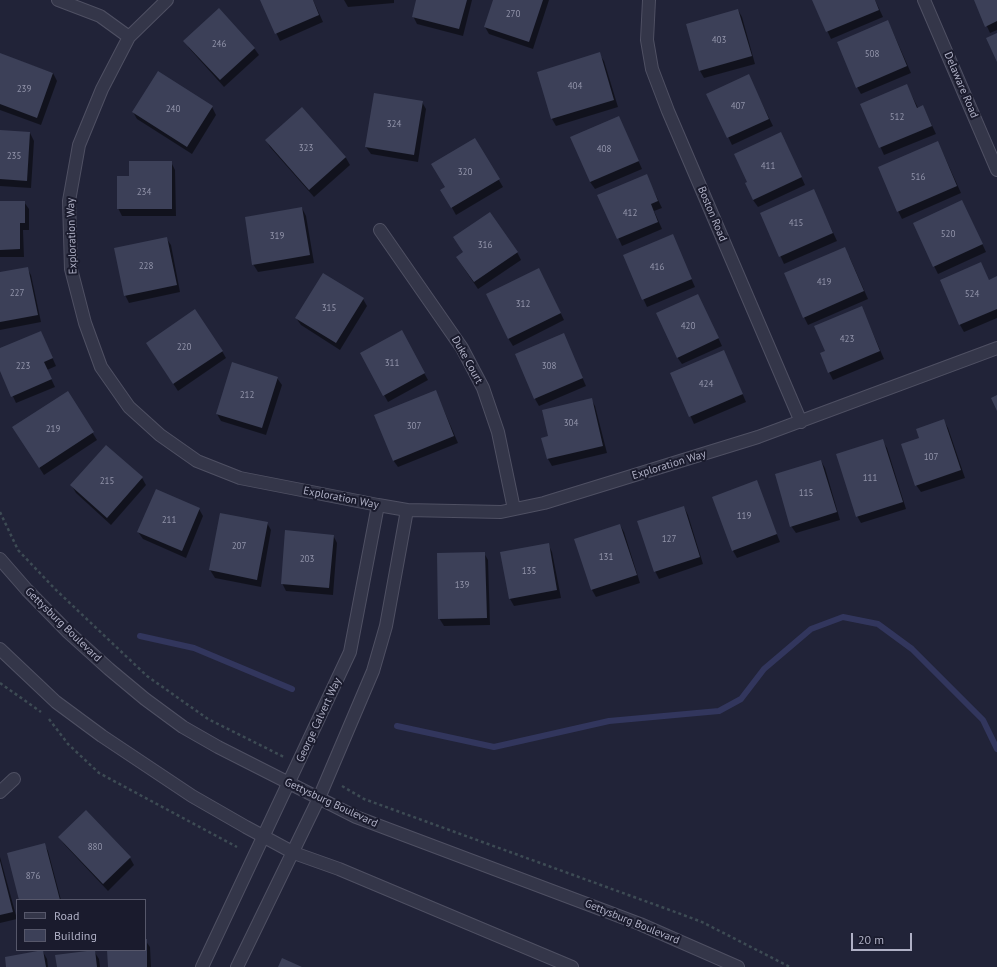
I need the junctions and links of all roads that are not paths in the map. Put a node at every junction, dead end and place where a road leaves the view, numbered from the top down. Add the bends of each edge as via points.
1 (58, 0) edge
2 (167, 0) edge
3 (649, 0) edge
4 (924, 0) edge
5 (129, 37) junction
6 (997, 170) edge
7 (380, 230) dead end
8 (997, 348) edge
9 (801, 422) junction
10 (378, 505) junction
11 (514, 509) junction
12 (407, 510) junction
13 (0, 559) edge
14 (0, 650) edge
15 (14, 779) dead end
16 (290, 783) junction
17 (0, 792) edge
18 (320, 798) junction
19 (263, 836) junction
20 (294, 852) junction
21 (202, 967) edge
22 (237, 967) edge
23 (572, 967) edge
24 (738, 967) edge

1 - 5 street via 100,16
2 - 5 street, Exploration Way
3 - 9 street, Boston Road via 647,40 652,69
4 - 6 street, Delaware Road
5 - 10 street, Exploration Way via 102,89 79,145 69,201 71,269 84,323 101,367 129,407 160,435 198,461 240,478
7 - 11 street, Duke Court via 462,348 483,388 498,432
8 - 9 street, Exploration Way
9 - 11 street, Exploration Way via 544,503
10 - 12 street, Exploration Way
10 - 16 street, George Calvert Way via 350,652
11 - 12 street, Exploration Way via 501,512
12 - 18 street via 386,626 373,671
13 - 16 street, Gettysburg Boulevard via 68,632 145,699 183,727
14 - 19 street via 56,702 102,736 192,796
15 - 17 street
16 - 18 street, Gettysburg Boulevard
16 - 19 street, George Calvert Way
18 - 20 street
18 - 24 street, Gettysburg Boulevard via 356,817 640,924
19 - 20 street
19 - 21 street, George Calvert Way
20 - 22 street
20 - 23 street

